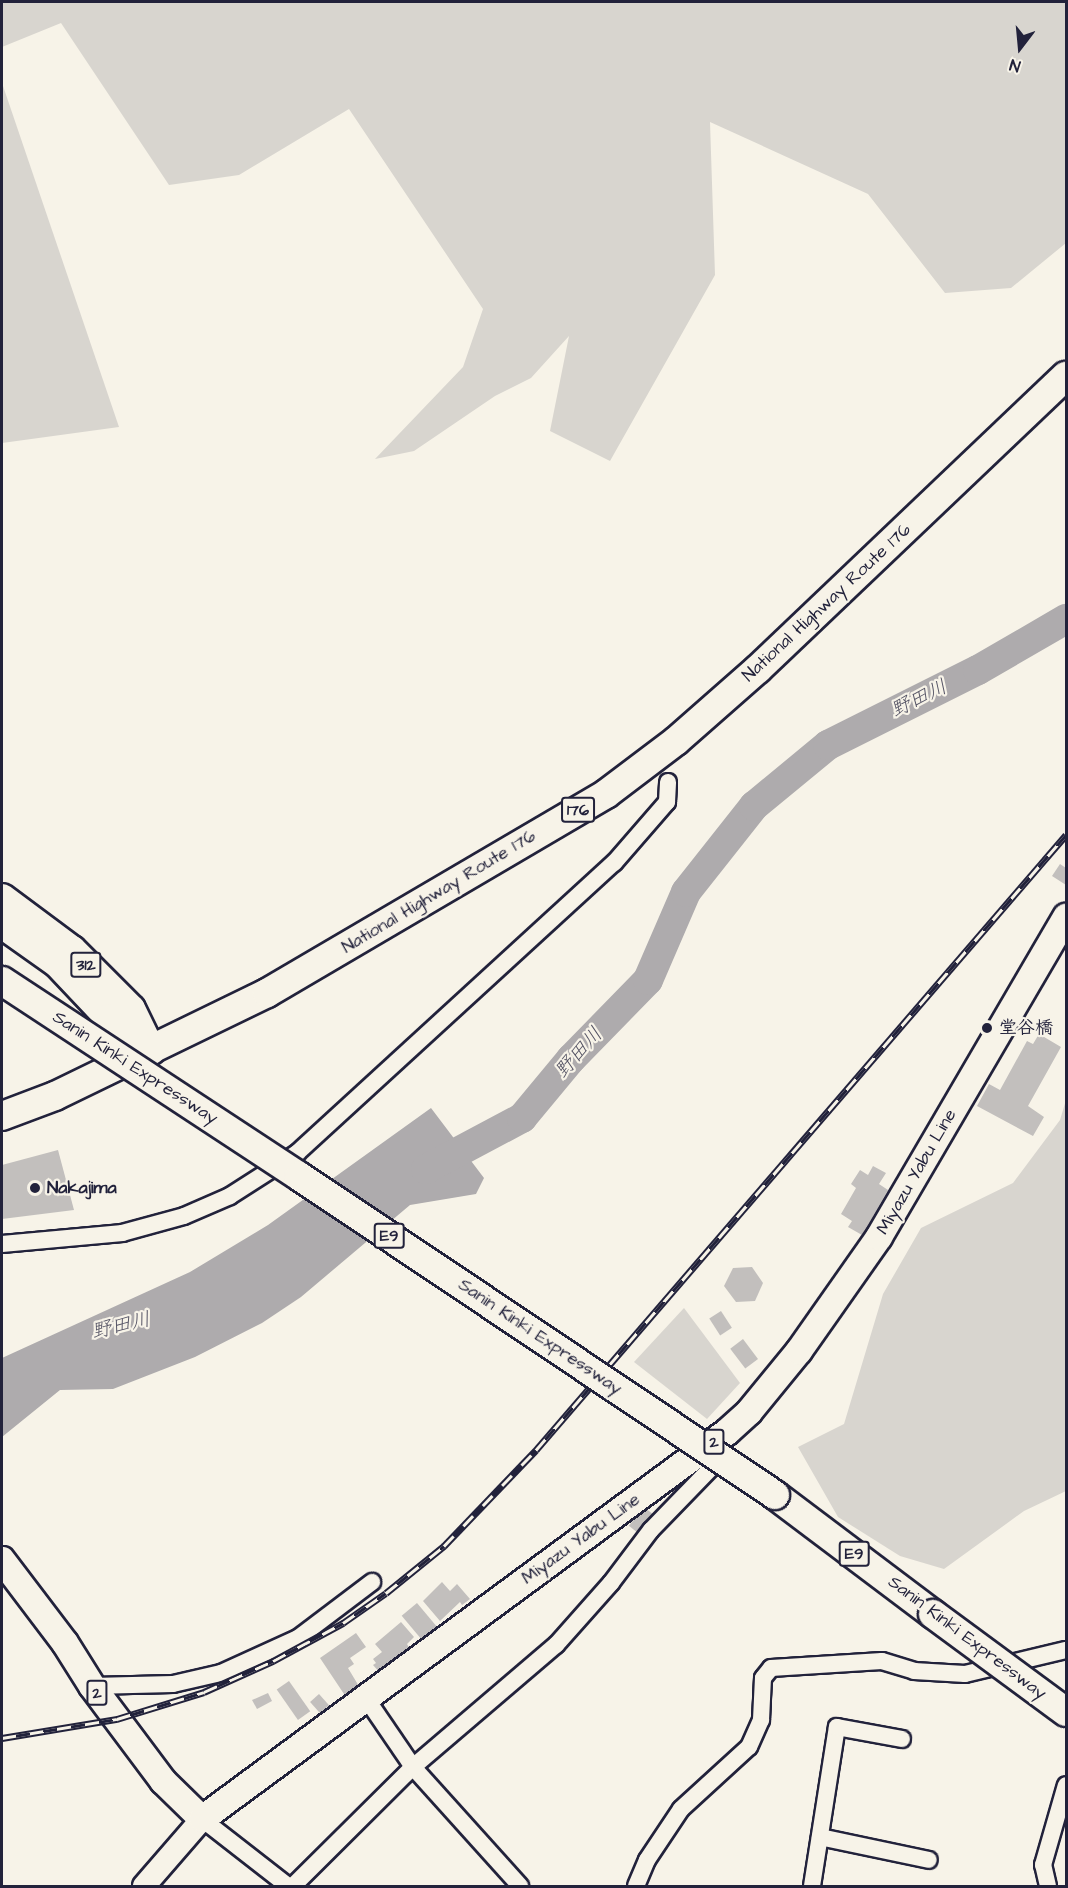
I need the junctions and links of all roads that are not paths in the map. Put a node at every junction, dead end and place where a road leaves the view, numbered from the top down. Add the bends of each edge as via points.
1 (1066, 376) edge
2 (668, 782) dead end
3 (2, 898) edge
4 (1066, 917) edge
5 (2, 924) edge
6 (2, 981) edge
7 (151, 1050) junction
8 (2, 1116) edge
9 (2, 1244) edge
10 (727, 1432) junction
11 (2, 1560) edge
12 (372, 1582) dead end
13 (1066, 1650) edge
14 (92, 1686) junction
15 (366, 1698) junction
16 (1066, 1712) edge
17 (902, 1739) dead end
18 (413, 1767) junction
19 (1066, 1785) edge
20 (202, 1819) junction
21 (820, 1837) junction
22 (929, 1860) dead end
23 (144, 1887) edge
24 (288, 1887) edge
25 (293, 1887) edge
26 (520, 1887) edge
27 (636, 1887) edge
28 (812, 1887) edge
29 (1048, 1887) edge

1 - 7 highway, National Highway Route 176 / 176 via 758,669 676,741 606,794 267,993
2 - 9 street via 667,802 614,863 297,1153 230,1196 184,1216 122,1233
3 - 7 highway, 312 via 72,950 131,1009
4 - 10 main road, Miyazu Yabu Line / 2 via 879,1237 799,1351 749,1412
5 - 7 highway, 312 via 57,963 110,1018
6 - 16 highway, Sanin Kinki Expressway / E9, bridge via 775,1495
7 - 8 highway, National Highway Route 176 / 176 via 55,1096
10 - 15 main road, Miyazu Yabu Line / 2
10 - 18 street via 711,1468 651,1530 556,1645
11 - 14 main road, 2 via 65,1642
12 - 14 street via 298,1638 221,1673 173,1684
13 - 27 street via 965,1674 914,1671 882,1660 771,1668 763,1678 761,1720 749,1747 681,1809 647,1860
14 - 20 main road, 2 via 163,1781
15 - 18 street
15 - 20 main road, Miyazu Yabu Line / 2
17 - 21 street via 837,1727
18 - 25 street
18 - 26 street
19 - 29 street via 1042,1865
20 - 23 main road
20 - 24 street
21 - 22 street
21 - 28 street

